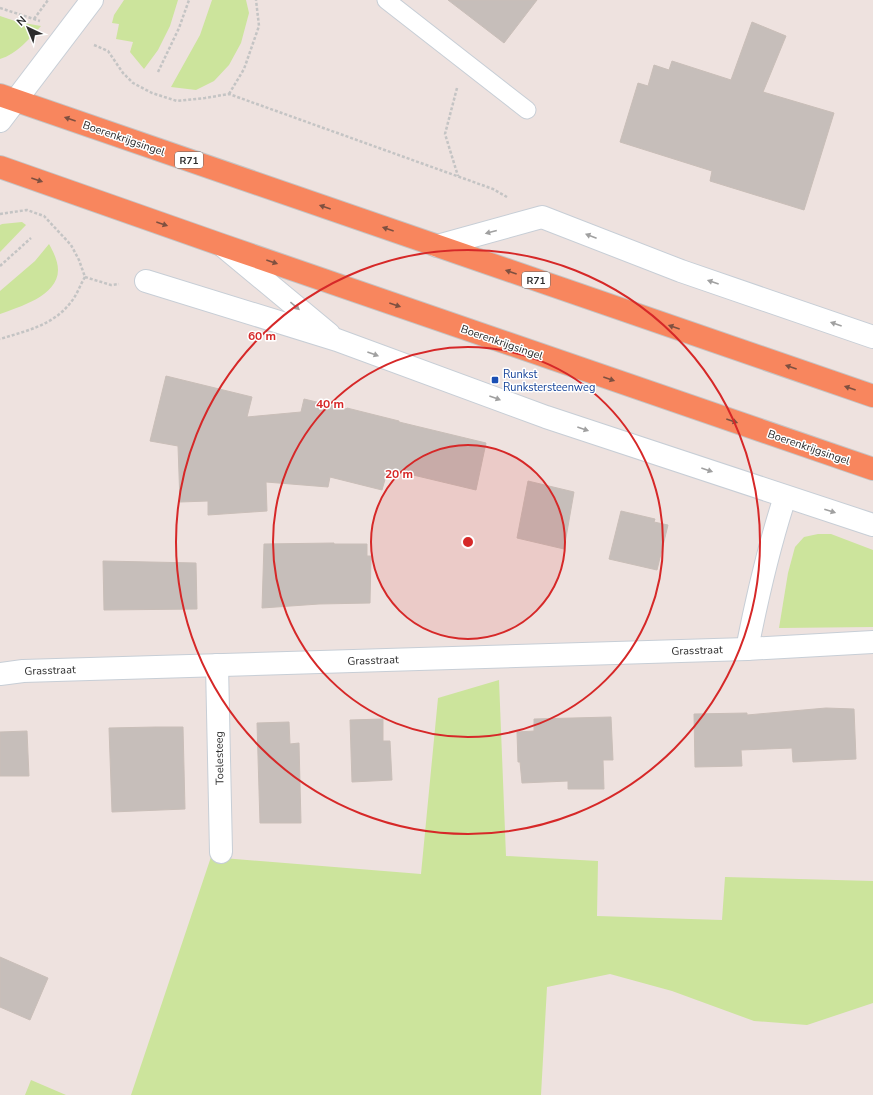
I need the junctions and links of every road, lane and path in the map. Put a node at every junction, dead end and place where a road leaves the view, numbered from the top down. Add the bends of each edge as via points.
1 (48, 0) edge
2 (92, 0) edge
3 (189, 0) edge
4 (256, 0) edge
5 (386, 0) edge
6 (0, 8) edge
7 (34, 19) junction
8 (67, 33) junction
9 (465, 61) junction
10 (158, 72) dead end
11 (229, 94) junction
12 (8, 98) edge
13 (527, 110) dead end
14 (0, 121) edge
15 (0, 167) edge
16 (458, 177) junction
17 (0, 214) edge
18 (542, 217) junction
19 (32, 238) dead end
20 (222, 245) junction
21 (437, 246) junction
22 (0, 266) edge
23 (85, 277) junction
24 (146, 281) joint
25 (873, 337) edge
26 (0, 339) edge
27 (337, 340) junction
28 (873, 396) edge
29 (873, 469) edge
30 (785, 497) junction
31 (873, 526) edge
32 (873, 642) edge
33 (747, 649) junction
34 (217, 665) junction
35 (0, 674) edge
36 (221, 852) dead end

1 - 7 path
2 - 8 street
3 - 10 path
4 - 11 path via 259,26 244,69
5 - 9 lane
6 - 7 path
7 - 8 path
8 - 11 path via 108,51 133,83 152,93 177,101
8 - 12 street
9 - 13 lane
9 - 16 path via 445,134
11 - 16 path
12 - 14 street
21 -> 12 highway, Boerenkrijgsingel / R71
15 -> 20 highway, Boerenkrijgsingel
16 - 18 path via 493,189
17 - 23 path via 28,210 44,216 71,245
18 -> 21 street
25 -> 18 street via 681,271
19 - 22 path
20 -> 27 street, Boerenkrijgsingel
20 -> 29 highway, Boerenkrijgsingel
28 -> 21 highway, Boerenkrijgsingel / R71
23 - 24 path via 111,286
23 - 26 path via 71,302 54,319 31,330
24 - 27 street, Boerenkrijgsingel
27 -> 30 street, Boerenkrijgsingel via 546,417
30 -> 31 street, Boerenkrijgsingel
30 - 33 street via 775,528
32 - 33 street, Grasstraat
33 - 34 street, Grasstraat
34 - 35 street, Grasstraat via 23,671
34 - 36 street, Toelesteeg

